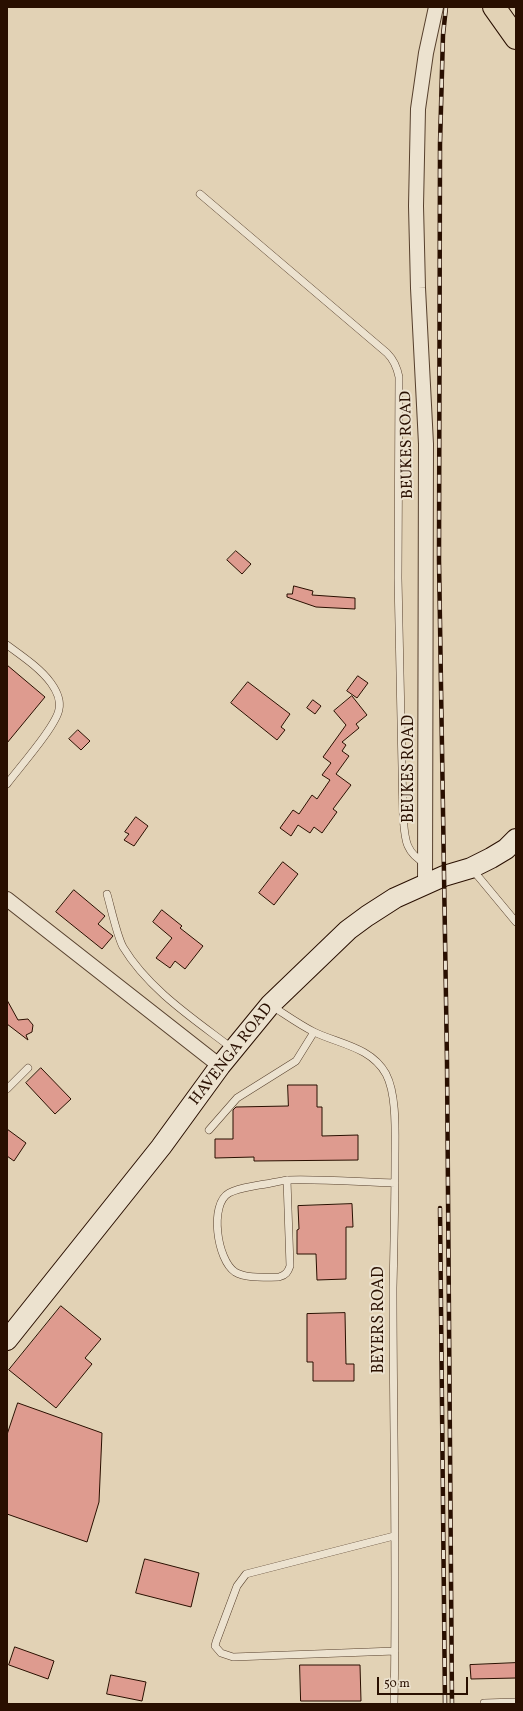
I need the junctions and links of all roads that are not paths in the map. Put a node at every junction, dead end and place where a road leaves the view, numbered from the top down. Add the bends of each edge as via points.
1 (436, 7) edge
2 (494, 7) edge
3 (516, 38) edge
4 (200, 194) dead end
5 (7, 645) edge
6 (7, 784) edge
7 (516, 839) edge
8 (426, 864) junction
9 (471, 868) junction
10 (426, 885) junction
11 (107, 894) dead end
12 (7, 899) edge
13 (516, 922) edge
14 (270, 1005) junction
15 (314, 1032) junction
16 (233, 1049) junction
17 (220, 1066) junction
18 (28, 1068) dead end
19 (7, 1089) edge
20 (210, 1130) dead end
21 (287, 1180) junction
22 (395, 1183) junction
23 (9, 1334) edge
24 (394, 1536) junction
25 (395, 1651) junction
26 (516, 1702) edge
27 (484, 1703) dead end
28 (394, 1704) edge

1 - 8 street, BEUKES ROAD via 418,110 416,206 426,444
2 - 3 highway
4 - 8 lane via 387,353 398,370 398,578 403,815 408,847 413,855
5 - 6 lane via 50,682 60,708 52,726
7 - 9 street, HAVENGA ROAD via 506,849
8 - 10 street, BEUKES ROAD
9 - 10 street, HAVENGA ROAD via 444,876
9 - 13 lane
10 - 14 street, HAVENGA ROAD via 395,898 348,930
11 - 16 lane via 123,946 147,978 175,1004
12 - 17 street
14 - 15 lane, BEYERS ROAD
14 - 16 street, HAVENGA ROAD
15 - 20 lane via 296,1061 237,1098
15 - 22 lane, BEYERS ROAD via 362,1051 386,1074 392,1097
16 - 17 street, HAVENGA ROAD
17 - 23 street, HAVENGA ROAD via 161,1147
18 - 19 lane
21 - 21 lane via 286,1274 279,1277 251,1276 235,1272 226,1264 221,1252 218,1212 222,1200 230,1192
21 - 22 lane
22 - 24 lane, BEYERS ROAD
24 - 25 lane, BEYERS ROAD
24 - 25 lane via 246,1574 237,1586 215,1646 221,1653 233,1657
25 - 28 lane, BEYERS ROAD
26 - 27 lane

